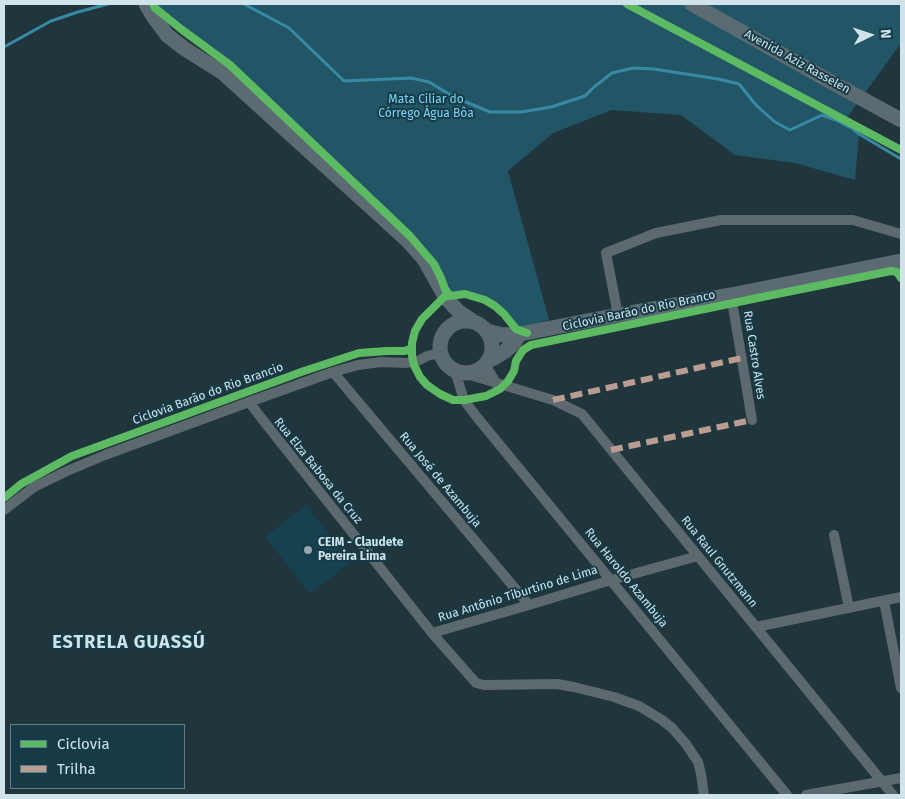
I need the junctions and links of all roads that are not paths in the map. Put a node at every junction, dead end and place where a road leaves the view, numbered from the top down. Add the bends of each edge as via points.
1 (692, 4) edge
2 (149, 10) edge
3 (901, 120) edge
4 (901, 234) edge
5 (901, 261) edge
6 (731, 294) junction
7 (446, 298) junction
8 (618, 314) junction
9 (471, 320) junction
10 (445, 330) junction
11 (487, 331) junction
12 (520, 334) junction
13 (440, 353) junction
14 (487, 363) junction
15 (333, 372) junction
16 (458, 372) junction
17 (497, 384) junction
18 (249, 402) junction
19 (752, 420) dead end
20 (4, 510) edge
21 (834, 535) dead end
22 (698, 556) junction
23 (611, 580) junction
24 (901, 597) edge
25 (884, 601) junction
26 (529, 605) junction
27 (849, 608) junction
28 (756, 627) junction
29 (432, 633) junction
30 (901, 688) edge
31 (901, 778) edge
32 (881, 782) junction
33 (704, 795) edge
34 (787, 795) edge
35 (806, 795) edge
36 (893, 795) edge

1 - 3 street, Avenida Aziz Rasselen
2 - 7 street via 168,35 222,74 408,241 424,260
4 - 8 street via 853,220 721,220 656,233 606,253
5 - 6 street
6 - 8 street
6 - 19 street, Rua Castro Alves
7 - 9 street
7 - 10 street
8 - 12 street
9 - 10 street via 457,322
9 - 11 street
10 - 13 street
11 - 12 street via 502,335
11 - 14 street via 492,353
12 - 14 street via 512,345
13 - 15 street via 407,363 381,362
13 - 16 street via 446,364
14 - 16 street via 474,372
14 - 17 street
15 - 18 street
15 - 26 street, Rua José de Azambuja
16 - 17 street, Rua Raul Gnutzmann
16 - 23 street, Rua Haroldo Azambuja via 464,400
17 - 22 street, Rua Raul Gnutzmann via 553,400 582,414
18 - 20 street via 67,470 34,487
18 - 29 street, Rua Elza Babosa da Cruz
21 - 27 street
22 - 23 street, Rua Antônio Tiburtino de Lima
22 - 28 street, Rua Raul Gnutzmann
23 - 26 street, Rua Antônio Tiburtino de Lima
23 - 34 street, Rua Haroldo Azambuja
24 - 25 street
25 - 27 street
25 - 30 street
26 - 29 street, Rua Antônio Tiburtino de Lima
27 - 28 street
28 - 32 street, Rua Raul Gnutzmann
29 - 33 street, Rua Elza Babosa da Cruz via 476,683 557,684 627,701 651,712 672,728 698,762
31 - 32 street
32 - 35 street
32 - 36 street, Rua Raul Gnutzmann

